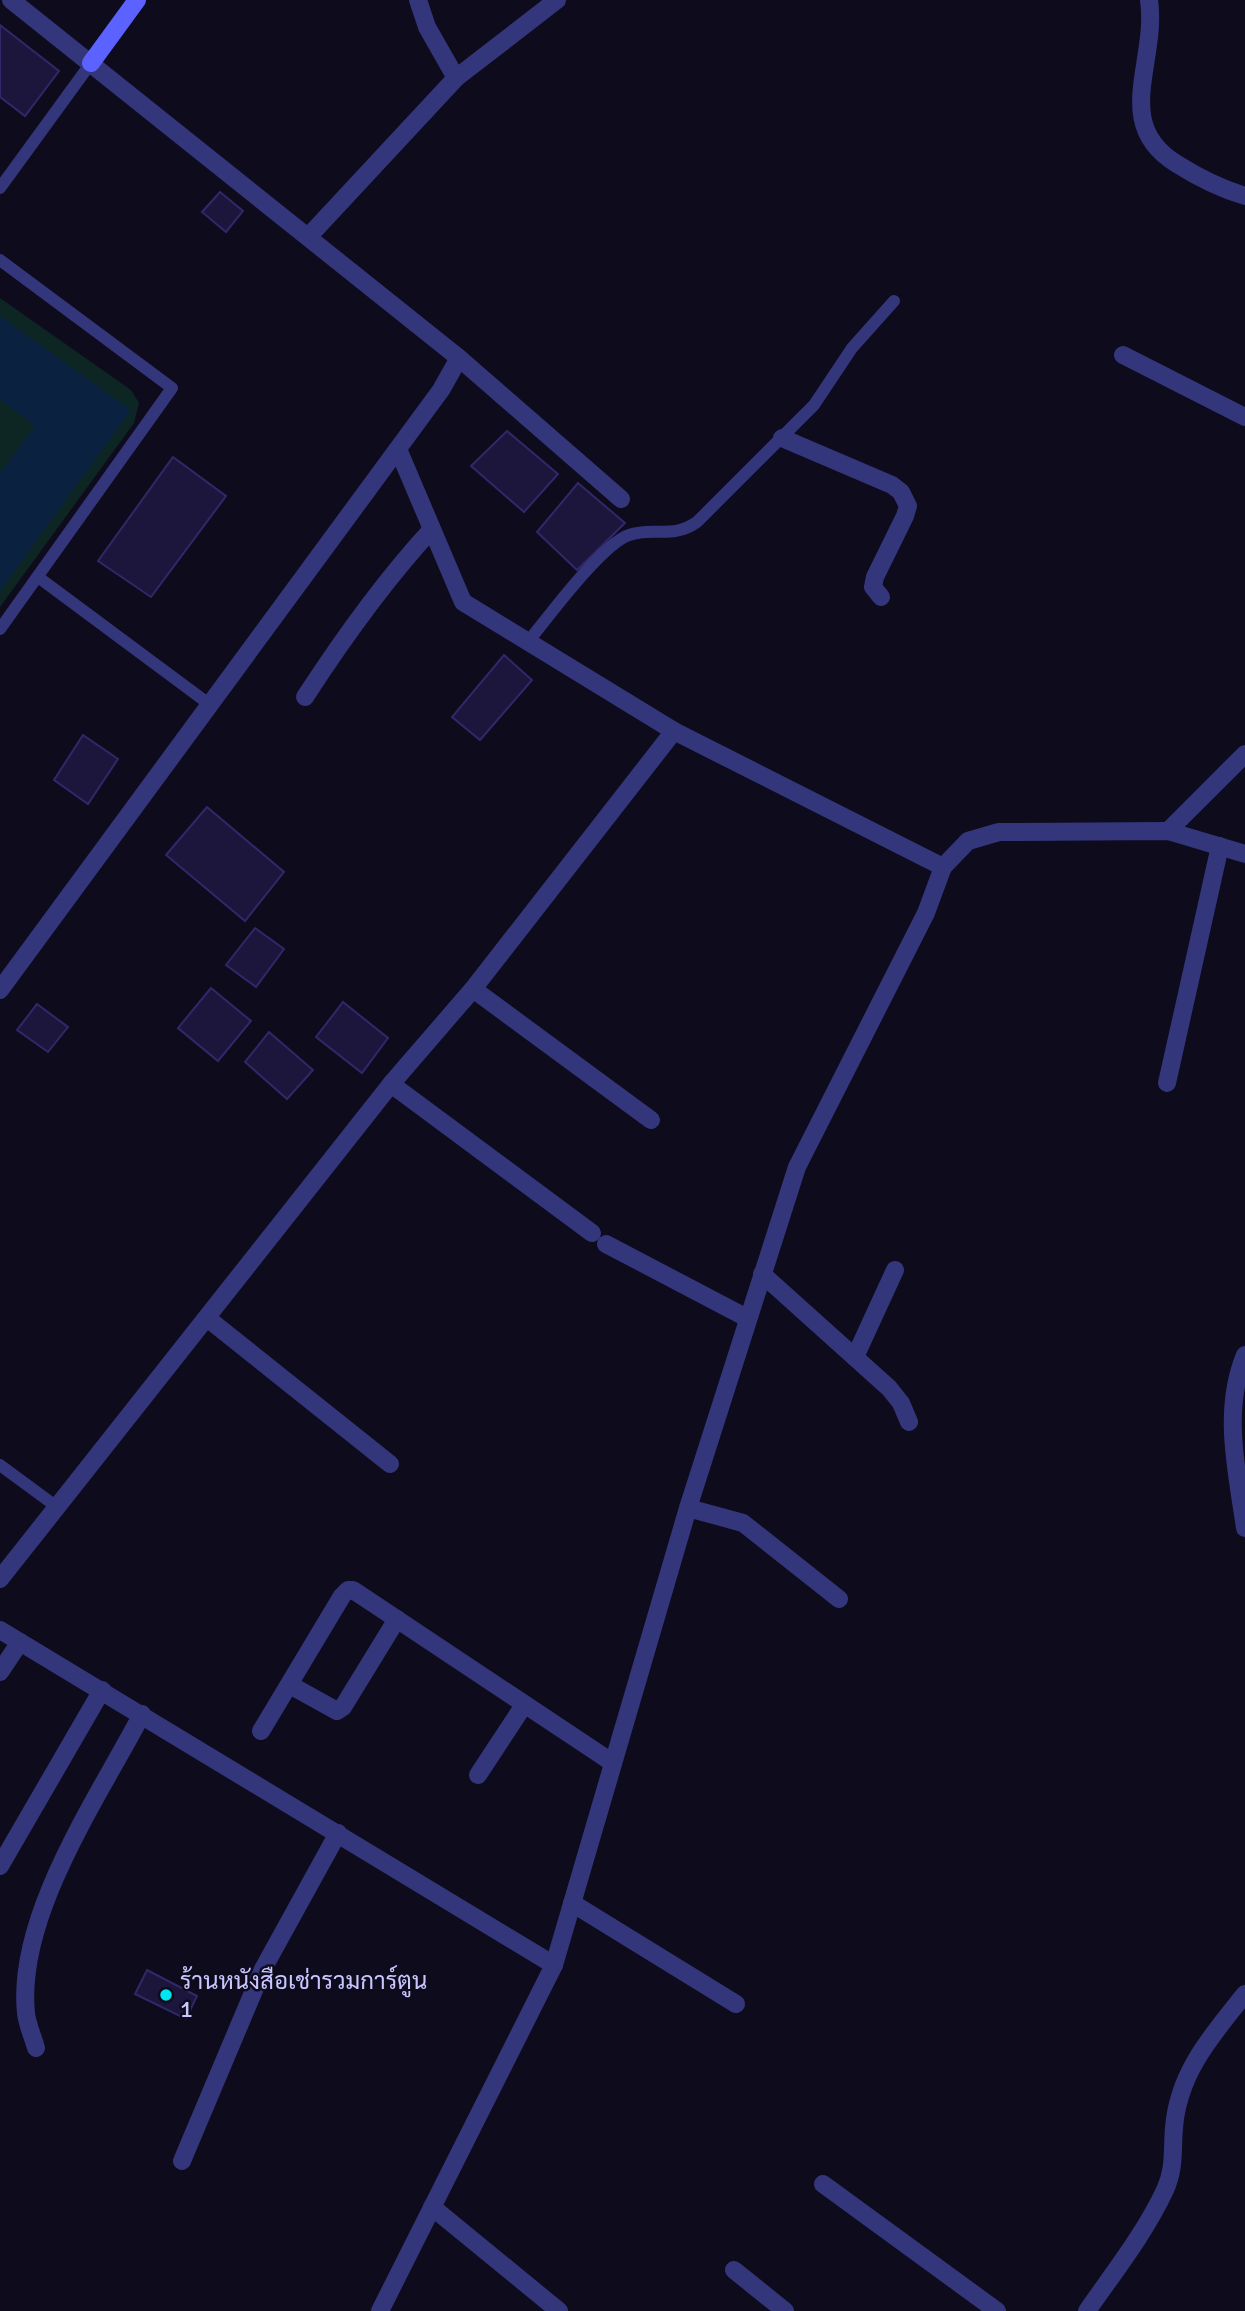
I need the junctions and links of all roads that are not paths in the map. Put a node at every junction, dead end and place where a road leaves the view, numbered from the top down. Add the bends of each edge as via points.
1 (10, 0) edge
2 (137, 0) edge
3 (418, 0) edge
4 (557, 0) edge
5 (1149, 0) edge
6 (91, 63) junction
7 (456, 78) junction
8 (0, 188) edge
9 (1245, 196) edge
10 (309, 236) junction
11 (0, 260) edge
12 (894, 301) dead end
13 (1123, 355) dead end
14 (459, 358) junction
15 (1245, 417) edge
16 (782, 438) junction
17 (398, 449) junction
18 (621, 499) dead end
19 (432, 529) junction
20 (37, 577) junction
21 (880, 597) dead end
22 (0, 629) edge
23 (528, 642) junction
24 (305, 697) dead end
25 (209, 704) junction
26 (674, 731) junction
27 (1245, 754) edge
28 (1168, 831) junction
29 (1220, 846) junction
30 (1245, 854) edge
31 (943, 867) junction
32 (0, 989) edge
33 (473, 989) junction
34 (1167, 1083) dead end
35 (391, 1084) junction
36 (651, 1120) dead end
37 (895, 1270) dead end
38 (762, 1274) junction
39 (206, 1318) junction
40 (747, 1318) junction
41 (1245, 1355) edge
42 (855, 1356) junction
43 (909, 1422) dead end
44 (390, 1464) dead end
45 (0, 1465) edge
46 (57, 1507) junction
47 (688, 1508) junction
48 (1245, 1528) edge
49 (0, 1579) edge
50 (839, 1599) dead end
51 (397, 1619) junction
52 (0, 1630) edge
53 (20, 1642) junction
54 (0, 1672) edge
55 (290, 1685) junction
56 (103, 1690) junction
57 (524, 1705) junction
58 (142, 1714) junction
59 (261, 1731) dead end
60 (613, 1763) junction
61 (478, 1775) dead end
62 (338, 1833) junction
63 (0, 1866) edge
64 (572, 1903) junction
65 (554, 1965) junction
66 (736, 2004) dead end
67 (1242, 2005) edge
68 (36, 2049) dead end
69 (182, 2161) dead end
70 (823, 2184) dead end
71 (432, 2207) junction
72 (734, 2270) dead end
73 (388, 2308) edge
74 (559, 2311) edge
75 (785, 2311) edge
76 (997, 2311) edge
77 (1087, 2311) edge

1 - 6 street
2 - 6 street
3 - 7 street via 427,27
4 - 7 street
5 - 9 street via 1141,111 1146,136 1160,153 1212,186
6 - 8 lane
6 - 10 street
7 - 10 street
10 - 14 street
11 - 20 lane via 172,388
12 - 16 lane via 852,348 814,405
13 - 15 street
14 - 17 street
14 - 18 street
16 - 21 street via 901,492 908,506 905,516 874,577 873,587
16 - 23 lane via 683,531 628,535 585,571
17 - 19 street
17 - 25 street
19 - 23 street via 463,602
19 - 24 street via 352,626
20 - 22 lane
20 - 25 lane
23 - 26 street
25 - 32 street
26 - 31 street
26 - 33 street
27 - 28 street
28 - 29 street
28 - 31 street via 999,832 968,841
29 - 30 street
29 - 34 street
31 - 38 street via 926,913 797,1167
33 - 35 street
33 - 36 street
35 - 39 street
35 - 40 street via 599,1238
37 - 42 street
38 - 40 street
38 - 42 street
39 - 44 street
39 - 46 street
40 - 47 street
41 - 48 street via 1234,1395 1232,1438
42 - 43 street via 889,1388
45 - 46 lane
46 - 49 street
47 - 50 street via 743,1523
47 - 60 street
51 - 55 street via 337,1711
51 - 55 street via 348,1590
51 - 57 street
52 - 53 street
53 - 54 street
53 - 56 street
55 - 59 street
56 - 58 street
56 - 63 street
57 - 60 street
57 - 61 street
58 - 62 street
58 - 68 street via 52,1883 33,1934 26,1971 26,2014
60 - 64 street
62 - 65 street
62 - 69 street via 263,1969
64 - 65 street
64 - 66 street
65 - 71 street
67 - 77 street via 1201,2049 1182,2085 1174,2127 1174,2165 1166,2190
70 - 76 street
71 - 73 street
71 - 74 street
72 - 75 street

